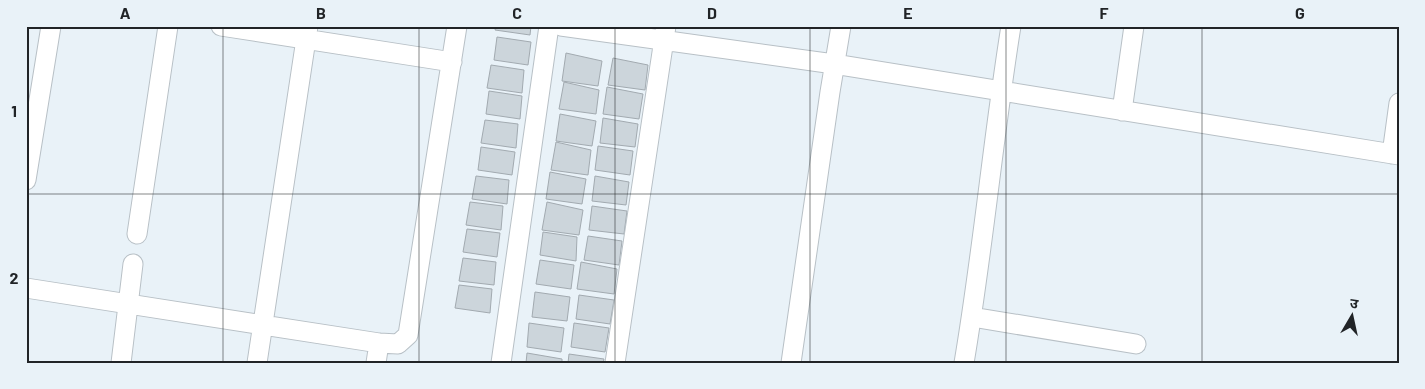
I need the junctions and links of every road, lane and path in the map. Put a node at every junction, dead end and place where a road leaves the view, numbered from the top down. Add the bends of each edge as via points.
1 (51, 26) edge
2 (168, 26) edge
3 (221, 26) edge
4 (458, 26) edge
5 (549, 26) edge
6 (561, 26) edge
7 (841, 26) edge
8 (1011, 26) edge
9 (1134, 26) edge
10 (307, 33) edge
11 (665, 33) edge
12 (452, 62) junction
13 (834, 64) junction
14 (1001, 91) junction
15 (1399, 103) edge
16 (1122, 110) junction
17 (1395, 155) edge
18 (26, 180) edge
19 (137, 234) dead end
20 (133, 264) dead end
21 (26, 288) edge
22 (128, 304) junction
23 (972, 317) junction
24 (262, 325) junction
25 (379, 343) junction
26 (1136, 344) dead end
27 (120, 363) edge
28 (257, 363) edge
29 (376, 363) edge
30 (501, 363) edge
31 (615, 363) edge
32 (791, 363) edge
33 (964, 363) edge

1 - 18 street
2 - 19 street
3 - 10 street
4 - 12 street
5 - 30 street
6 - 11 street
7 - 13 street
8 - 14 street
9 - 16 street
10 - 12 street
10 - 24 street
11 - 13 street
11 - 31 street
12 - 25 street via 408,336 398,344
13 - 14 street
13 - 32 street
14 - 16 street
14 - 23 street
15 - 17 street
16 - 17 street
20 - 22 street
21 - 22 street
22 - 24 street
22 - 27 street
23 - 26 street
23 - 33 street
24 - 25 street
24 - 28 street
25 - 29 street

